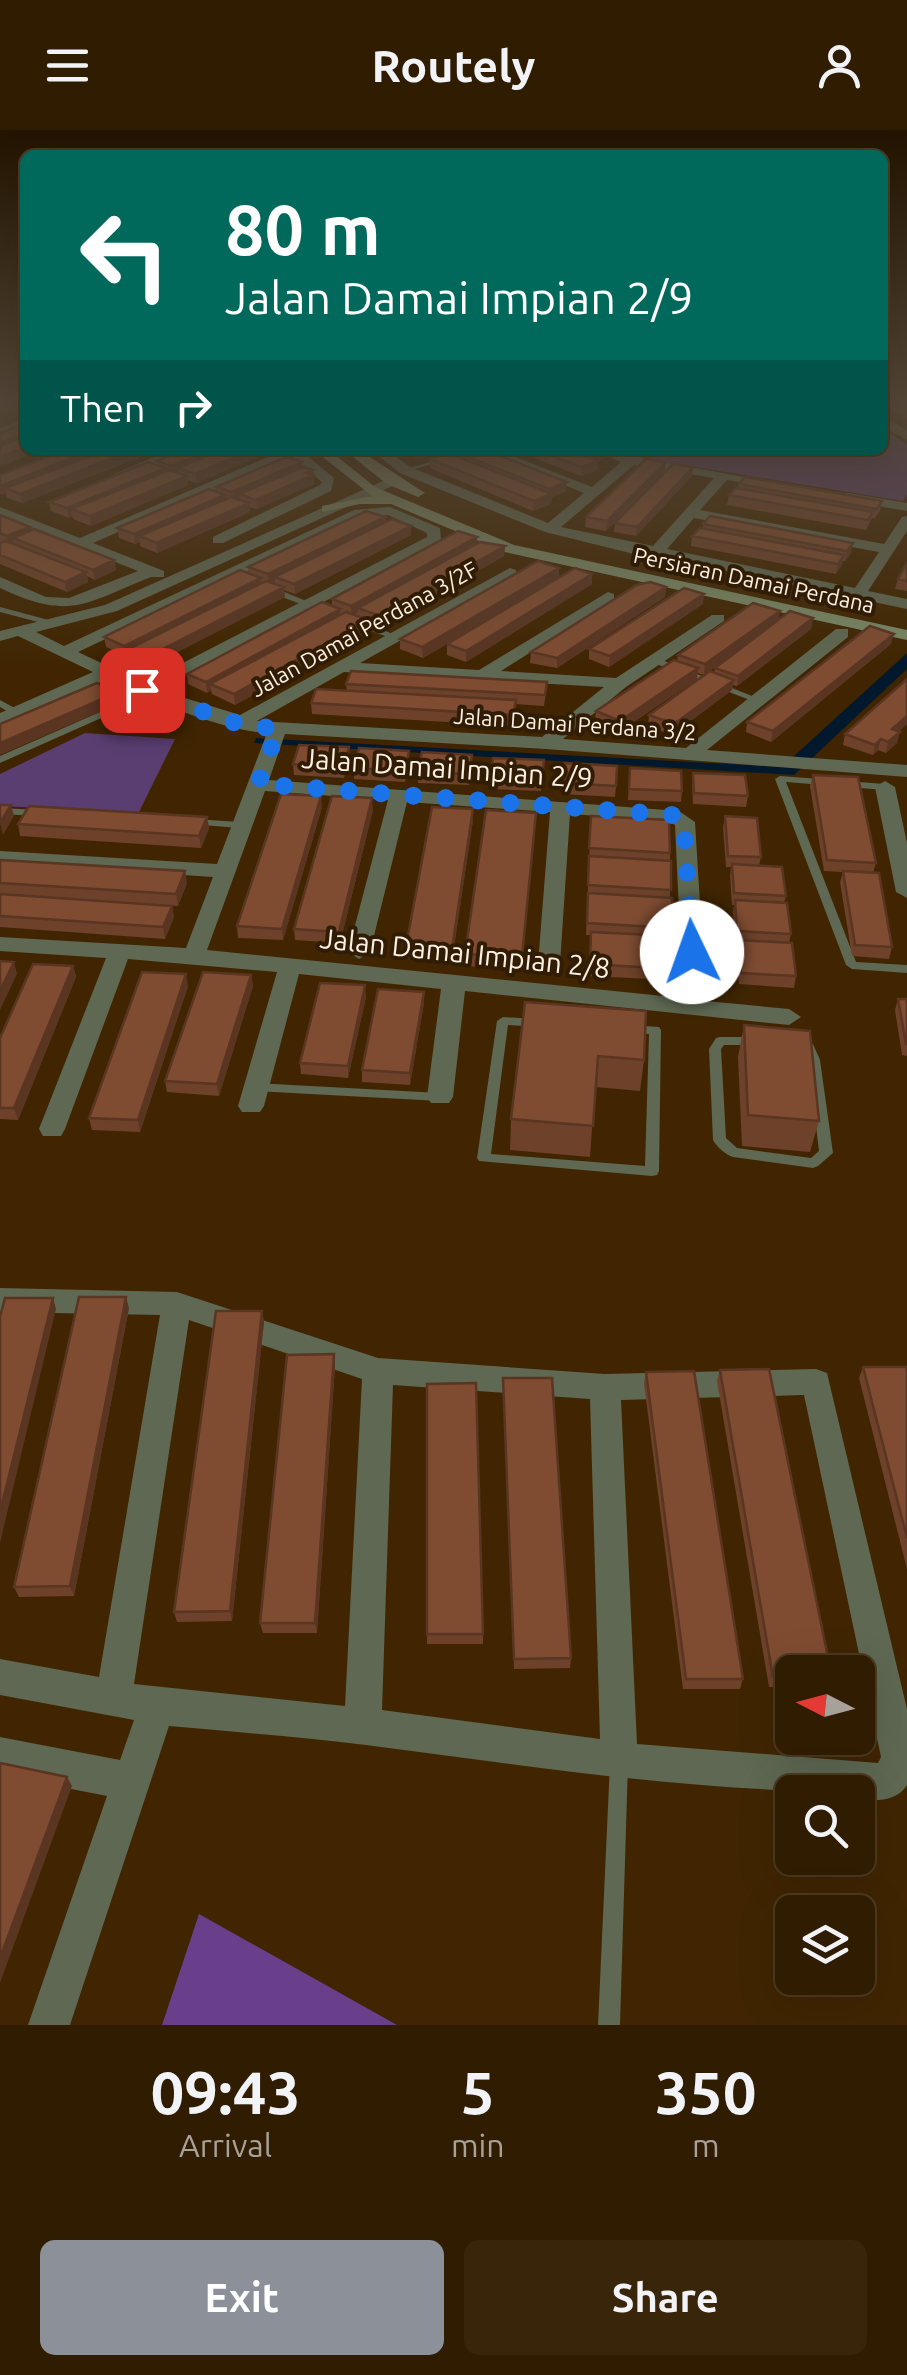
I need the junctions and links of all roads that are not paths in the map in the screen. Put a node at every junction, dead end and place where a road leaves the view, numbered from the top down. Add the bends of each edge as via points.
1 (206, 489) edge
2 (320, 489) edge
3 (352, 489) edge
4 (411, 489) edge
5 (453, 489) edge
6 (586, 489) edge
7 (711, 489) edge
8 (370, 490) joint
9 (590, 491) joint
10 (834, 494) edge
11 (396, 501) junction
12 (907, 507) edge
13 (328, 510) junction
14 (32, 511) dead end
15 (250, 511) edge
16 (691, 513) junction
17 (7, 515) edge
18 (267, 517) junction
19 (905, 525) edge
20 (550, 529) junction
21 (51, 531) junction
22 (34, 538) edge
23 (80, 543) junction
24 (888, 549) junction
25 (654, 554) junction
26 (152, 571) junction
27 (510, 573) edge
28 (172, 579) junction
29 (0, 582) edge
30 (262, 586) edge
31 (858, 595) junction
32 (608, 598) edge
33 (309, 604) junction
34 (907, 604) edge
35 (0, 609) edge
36 (326, 611) edge
37 (344, 617) edge
38 (718, 618) dead end
39 (907, 620) edge
40 (53, 624) junction
41 (20, 631) junction
42 (842, 633) dead end
43 (907, 634) edge
44 (0, 636) edge
45 (396, 637) junction
46 (62, 653) junction
47 (654, 660) junction
48 (344, 666) junction
49 (104, 674) junction
50 (481, 676) junction
51 (620, 683) junction
52 (146, 692) junction
53 (758, 700) junction
54 (6, 712) edge
55 (239, 724) junction
56 (274, 738) junction
57 (546, 743) junction
58 (690, 754) junction
59 (0, 760) edge
60 (899, 772) edge
61 (258, 784) junction
62 (399, 796) junction
63 (560, 807) junction
64 (0, 811) edge
65 (56, 814) edge
66 (185, 822) edge
67 (240, 825) junction
68 (0, 857) edge
69 (224, 871) junction
70 (907, 892) edge
71 (0, 944) edge
72 (120, 951) junction
73 (360, 952) dead end
74 (194, 956) junction
75 (548, 964) dead end
76 (290, 965) junction
77 (907, 970) edge
78 (454, 982) junction
79 (572, 994) junction
80 (695, 1007) junction
81 (568, 1025) junction
82 (791, 1029) joint
83 (774, 1042) edge
84 (253, 1096) joint
85 (440, 1096) joint
86 (52, 1129) dead end
87 (0, 1300) edge
88 (176, 1304) junction
89 (378, 1371) junction
90 (604, 1387) junction
91 (0, 1677) edge
92 (114, 1698) junction
93 (157, 1706) junction
94 (363, 1726) junction
95 (0, 1756) edge
96 (618, 1760) junction
97 (131, 1781) junction
98 (49, 2025) edge
99 (608, 2025) edge

1 - 23 street
2 - 18 street
3 - 13 main road
4 - 39 main road, Persiaran Damai Perdana via 572,551
5 - 20 street
6 - 9 street
7 - 16 street
8 - 11 main road, Persiaran Damai Perdana
8 - 13 street
9 - 20 street
10 - 12 street
11 - 13 main road via 359,500
11 - 43 main road, Persiaran Damai Perdana via 556,562
13 - 28 street
14 - 17 street
15 - 18 lane
16 - 24 street
16 - 25 street
17 - 21 street
18 - 26 street
19 - 24 street
20 - 25 street
21 - 22 lane
21 - 23 street
23 - 26 street
24 - 31 street
25 - 31 street
26 - 28 street
26 - 29 street via 71,602 44,602
27 - 45 street, Jalan Damai Perdana 3/2F
28 - 40 street via 111,608
30 - 33 lane
31 - 34 street
32 - 50 street
33 - 36 lane
33 - 46 street via 434,539 434,531 390,511 359,513 239,578
33 - 52 street
35 - 40 lane
37 - 45 lane
38 - 47 street
40 - 41 street
41 - 44 street
41 - 46 street, Jalan Damai Perdana 3/2
42 - 53 street
45 - 48 street, Jalan Damai Perdana 3/2F
46 - 49 street, Jalan Damai Perdana 3/2
47 - 51 street
47 - 53 lane
48 - 50 street
48 - 55 street, Jalan Damai Perdana 3/2F
49 - 52 street, Jalan Damai Perdana 3/2
49 - 54 street
50 - 51 street
51 - 57 street
52 - 55 street, Jalan Damai Perdana 3/2
52 - 59 lane
53 - 58 street
55 - 56 street, Jalan Damai Perdana 3/2
56 - 57 street, Jalan Damai Perdana 3/2
56 - 61 street
57 - 58 street, Jalan Damai Perdana 3/2
58 - 60 street, Jalan Damai Perdana 3/2
60 - 70 street
60 - 77 lane via 780,779 852,965
61 - 62 street, Jalan Damai Impian 2/9
61 - 67 street
62 - 63 street, Jalan Damai Impian 2/9
62 - 73 street
63 - 75 street
63 - 80 street, Jalan Damai Impian 2/9 via 672,815 684,822
64 - 65 lane
66 - 67 lane
67 - 69 street
68 - 69 street
69 - 74 street
71 - 72 street, Jalan Damai Impian 2/8
72 - 74 street, Jalan Damai Impian 2/8
72 - 86 street
74 - 76 street, Jalan Damai Impian 2/8
76 - 78 street, Jalan Damai Impian 2/8
76 - 84 street
78 - 79 street, Jalan Damai Impian 2/8
78 - 85 street
79 - 80 street, Jalan Damai Impian 2/8
79 - 81 lane
80 - 82 street, Jalan Damai Impian 2/8
81 - 81 lane via 655,1030 652,1171 484,1158 502,1021
82 - 83 lane via 814,1060 826,1154 813,1163 732,1152 720,1140 715,1049 720,1040
84 - 85 lane
87 - 88 street
88 - 89 street
88 - 92 street
89 - 90 street
89 - 94 street
90 - 96 street
90 - 96 street via 816,1382 900,1760 890,1778 879,1782
91 - 92 street
92 - 93 street
93 - 94 street
93 - 97 street
94 - 96 street
95 - 97 street
96 - 99 lane
97 - 98 street

